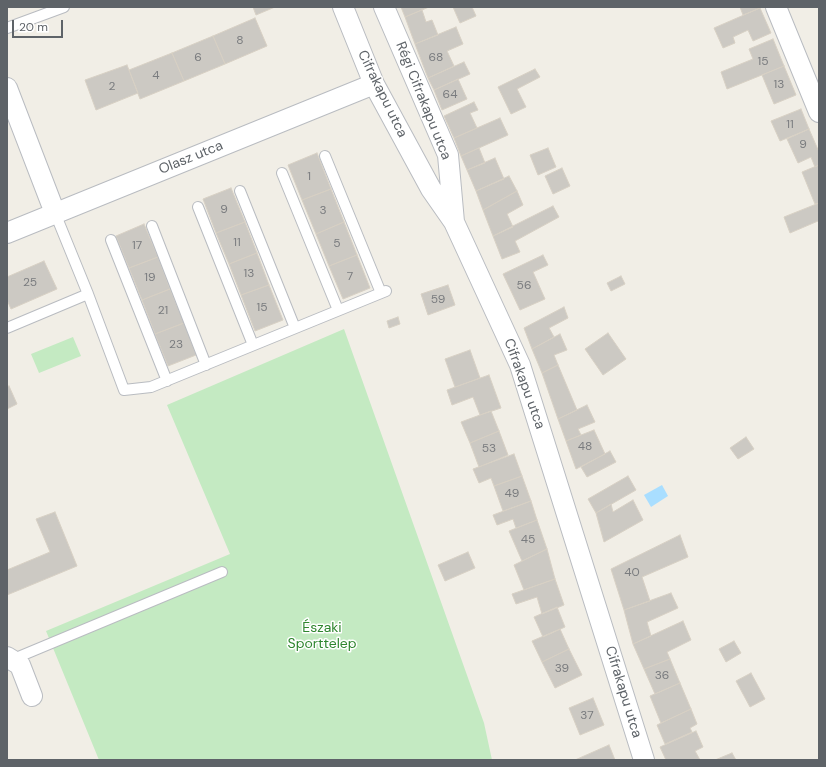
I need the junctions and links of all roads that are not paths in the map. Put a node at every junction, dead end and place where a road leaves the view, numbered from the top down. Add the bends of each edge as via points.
1 (64, 7) edge
2 (343, 7) edge
3 (384, 7) edge
4 (776, 7) edge
5 (7, 28) edge
6 (374, 84) junction
7 (7, 88) edge
8 (819, 112) edge
9 (325, 156) dead end
10 (282, 173) dead end
11 (240, 191) dead end
12 (198, 207) dead end
13 (55, 213) junction
14 (454, 222) junction
15 (152, 226) dead end
16 (7, 233) edge
17 (111, 240) dead end
18 (88, 294) junction
19 (338, 310) junction
20 (7, 328) edge
21 (295, 328) junction
22 (253, 345) junction
23 (206, 365) junction
24 (167, 380) junction
25 (222, 572) dead end
26 (9, 658) edge
27 (32, 696) dead end
28 (644, 760) edge

1 - 5 lane
2 - 6 street, Cifrakapu utca
3 - 14 street, Régi Cifrakapu utca via 448,156
4 - 8 street
6 - 13 street, Olasz utca
6 - 14 street, Cifrakapu utca via 431,189
7 - 13 street
9 - 19 lane via 384,292
10 - 19 lane
11 - 21 lane
12 - 22 lane
13 - 16 street, Olasz utca
13 - 18 lane
14 - 28 street, Cifrakapu utca via 520,364
15 - 23 lane
17 - 24 lane
18 - 20 lane
18 - 24 lane via 124,390 151,387
19 - 21 lane
21 - 22 lane
22 - 23 lane
23 - 24 lane
25 - 26 lane
26 - 27 street via 20,664

